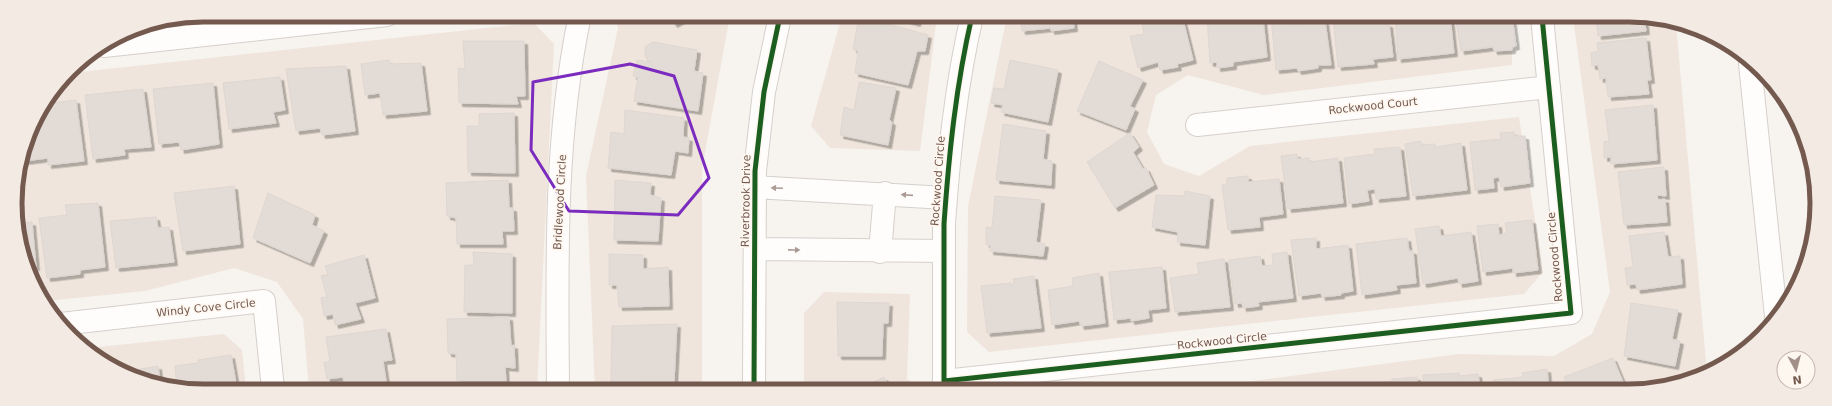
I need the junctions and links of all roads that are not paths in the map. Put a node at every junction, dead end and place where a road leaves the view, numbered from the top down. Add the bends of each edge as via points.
1 (323, 22) edge
2 (579, 22) edge
3 (779, 22) edge
4 (971, 22) edge
5 (1543, 22) edge
6 (115, 45) edge
7 (1751, 69) edge
8 (1549, 87) junction
9 (1197, 125) dead end
10 (755, 187) junction
11 (885, 193) junction
12 (946, 198) junction
13 (755, 249) junction
14 (944, 251) junction
15 (880, 252) junction
16 (1775, 310) edge
17 (68, 323) edge
18 (272, 384) edge
19 (558, 384) edge
20 (754, 384) edge

1 - 6 street
2 - 19 street, Bridlewood Circle via 564,124 558,193
3 - 10 street, Riverbrook Drive via 764,92
4 - 12 street, Rockwood Circle via 962,58 950,142
5 - 8 street, Rockwood Circle
7 - 16 street
8 - 9 street, Rockwood Court
8 - 14 street, Rockwood Circle via 1571,313 944,381
11 -> 10 street, Rockwood Circle
10 - 13 street, Riverbrook Drive
12 -> 11 street, Rockwood Circle
11 - 15 street
12 - 14 street, Rockwood Circle
13 -> 15 street
13 - 20 street, Riverbrook Drive
14 - 15 street
17 - 18 street, Windy Cove Circle via 264,301

